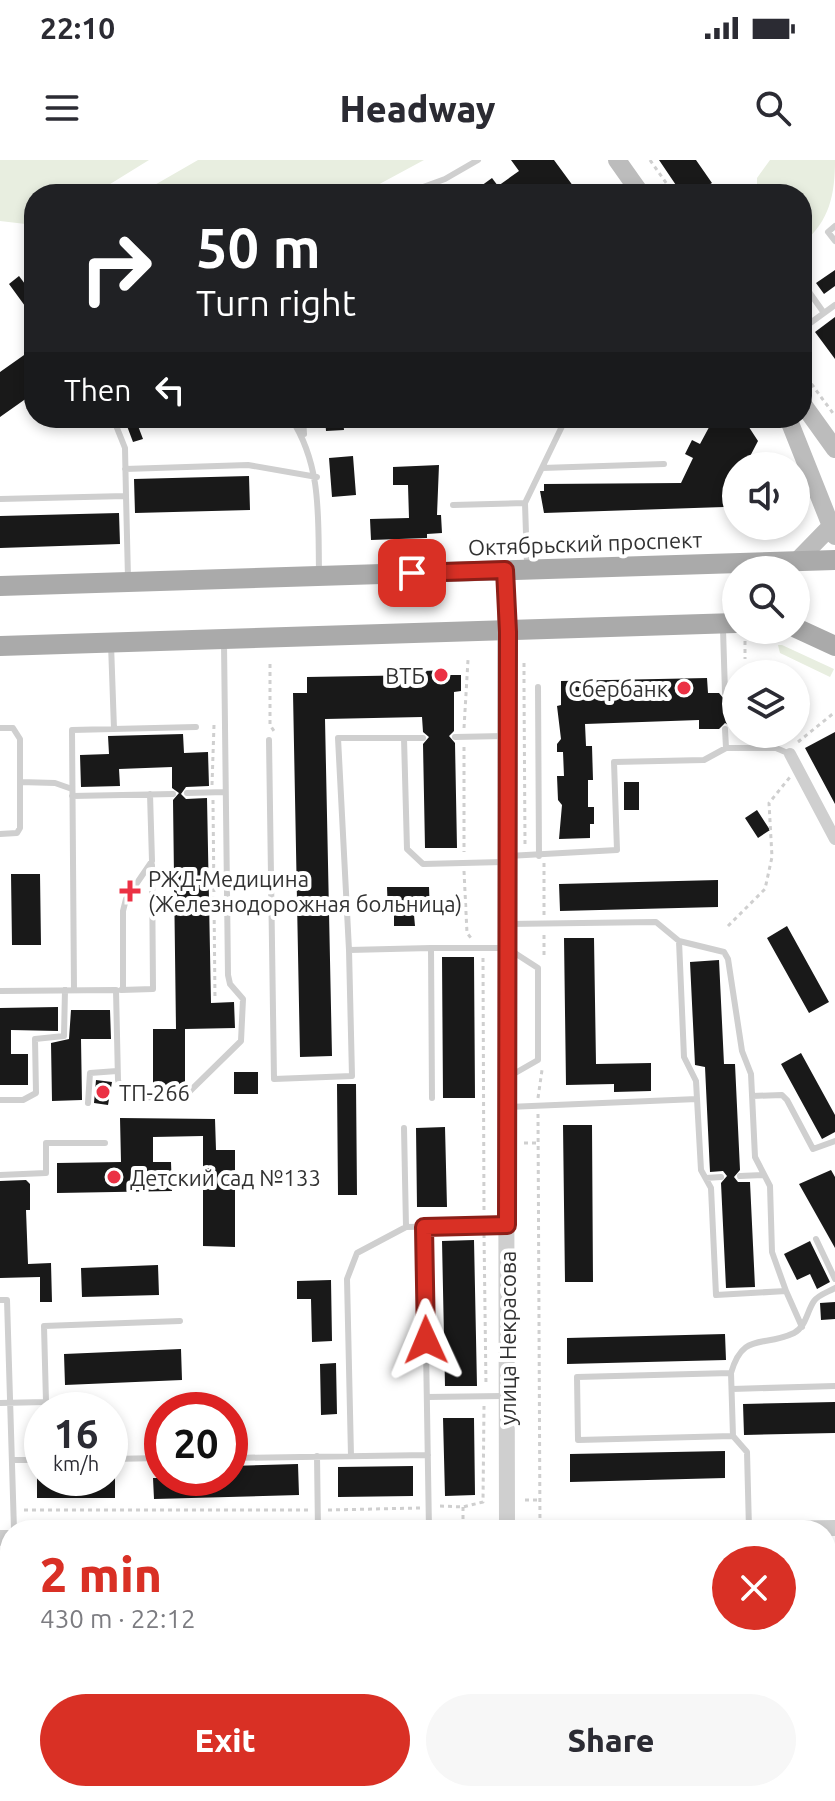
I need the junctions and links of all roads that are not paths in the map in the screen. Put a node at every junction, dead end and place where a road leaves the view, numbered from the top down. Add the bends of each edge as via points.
1 (478, 160) edge
2 (617, 160) edge
3 (431, 184) edge
4 (634, 184) edge
5 (835, 226) edge
6 (835, 241) edge
7 (812, 296) edge
8 (835, 305) edge
9 (824, 313) junction
10 (812, 322) edge
11 (812, 417) edge
12 (117, 428) edge
13 (298, 428) edge
14 (304, 428) edge
15 (561, 428) edge
16 (792, 428) edge
17 (304, 438) junction
18 (835, 449) edge
19 (664, 464) dead end
20 (542, 468) junction
21 (125, 469) junction
22 (317, 477) junction
23 (126, 496) junction
24 (0, 499) edge
25 (525, 503) junction
26 (453, 505) dead end
27 (834, 528) edge
28 (803, 556) edge
29 (835, 560) edge
30 (810, 561) edge
31 (722, 563) edge
32 (527, 569) junction
33 (505, 570) junction
34 (320, 576) junction
35 (128, 581) junction
36 (0, 586) edge
37 (722, 629) edge
38 (508, 632) junction
39 (810, 634) edge
40 (224, 640) junction
41 (111, 643) junction
42 (0, 646) edge
43 (835, 646) edge
44 (535, 687) road end
45 (196, 727) dead end
46 (0, 728) edge
47 (114, 729) junction
48 (508, 736) junction
49 (455, 737) dead end
50 (404, 738) junction
51 (423, 738) dead end
52 (269, 740) dead end
53 (726, 748) edge
54 (776, 748) edge
55 (790, 754) joint
56 (20, 782) junction
57 (72, 792) junction
58 (225, 792) junction
59 (187, 793) dead end
60 (150, 794) junction
61 (173, 794) dead end
62 (0, 834) edge
63 (835, 839) edge
64 (539, 856) junction
65 (507, 859) junction
66 (152, 861) junction
67 (507, 924) junction
68 (679, 941) junction
69 (431, 948) junction
70 (507, 948) junction
71 (349, 950) junction
72 (65, 990) junction
73 (74, 990) junction
74 (120, 990) junction
75 (0, 991) edge
76 (117, 1071) junction
77 (507, 1078) junction
78 (752, 1096) junction
79 (432, 1098) dead end
80 (697, 1099) junction
81 (0, 1100) edge
82 (88, 1103) dead end
83 (507, 1107) junction
84 (404, 1128) dead end
85 (835, 1141) edge
86 (105, 1143) dead end
87 (0, 1175) edge
88 (763, 1175) junction
89 (740, 1176) dead end
90 (721, 1177) dead end
91 (706, 1178) junction
92 (507, 1225) junction
93 (406, 1227) junction
94 (424, 1227) junction
95 (816, 1239) dead end
96 (835, 1279) edge
97 (835, 1288) edge
98 (786, 1291) junction
99 (0, 1300) edge
100 (180, 1321) dead end
101 (802, 1327) junction
102 (731, 1373) junction
103 (835, 1386) edge
104 (732, 1389) junction
105 (507, 1396) junction
106 (427, 1397) junction
107 (0, 1403) edge
108 (10, 1403) junction
109 (733, 1436) junction
110 (428, 1455) junction
111 (317, 1456) junction
112 (351, 1456) junction
113 (248, 1458) edge
114 (12, 1460) junction
115 (24, 1460) edge
116 (14, 1520) edge
117 (318, 1520) edge
118 (429, 1520) edge
119 (507, 1520) edge
120 (749, 1520) edge

1 - 3 lane
2 - 4 main road
5 - 6 lane via 828,232
7 - 9 lane
8 - 9 lane
9 - 10 lane
11 - 18 main road
12 - 21 lane via 125,448
13 - 17 lane
14 - 17 lane
15 - 20 lane
16 - 27 main road
17 - 22 lane
19 - 20 lane
20 - 25 lane
21 - 22 lane via 248,465
21 - 23 lane
22 - 34 lane
23 - 24 lane
23 - 35 lane
25 - 26 lane
25 - 32 lane
27 - 28 main road
29 - 30 main road, Октябрьский проспект
31 - 32 main road, Октябрьский проспект
32 - 33 main road, Октябрьский проспект
33 - 34 main road, Октябрьский проспект
33 - 38 street, улица Некрасова
34 - 35 main road, Октябрьский проспект
35 - 36 main road, Октябрьский проспект
37 - 38 main road
38 - 40 main road
38 - 48 street, улица Некрасова
39 - 43 main road
40 - 41 main road
40 - 58 lane
41 - 42 main road
41 - 47 lane
44 - 64 lane
45 - 47 lane
46 - 56 lane via 18,732
47 - 57 lane via 72,730
48 - 49 lane
48 - 65 street, улица Некрасова
50 - 51 lane
50 - 65 lane via 407,849 423,864
50 - 71 lane via 338,738
52 - 71 lane via 274,1079 352,1076
53 - 64 lane via 704,760 614,762 617,850
54 - 55 lane
55 - 63 street
56 - 57 lane via 55,783
56 - 62 lane via 20,828
57 - 60 lane
57 - 73 lane
58 - 59 lane
58 - 76 lane via 228,975 243,999 244,1033 187,1094 129,1096 120,1088
60 - 61 lane
60 - 66 lane
64 - 65 lane
65 - 67 street, улица Некрасова
66 - 74 lane via 123,911
66 - 74 lane via 153,989
67 - 68 lane via 656,922
67 - 70 street, улица Некрасова
68 - 78 lane via 724,952 728,959
68 - 80 lane via 684,1057 696,1081
69 - 70 lane
69 - 71 lane
69 - 79 lane
70 - 77 street, улица Некрасова
70 - 77 lane via 538,968 538,1060
72 - 73 lane
72 - 75 lane
72 - 81 lane via 64,1036 35,1039 36,1093 23,1100
73 - 74 lane
74 - 76 lane
76 - 82 lane via 90,1073
77 - 83 street, улица Некрасова
78 - 85 lane via 782,1095 813,1149
78 - 88 lane via 755,1157
80 - 83 lane
80 - 91 lane via 701,1170
83 - 92 street, улица Некрасова
84 - 93 lane
86 - 87 lane via 46,1143 46,1173
88 - 89 lane
88 - 98 lane via 770,1186 772,1252
90 - 91 lane
91 - 98 lane via 711,1188 716,1295
92 - 94 lane
92 - 105 street, улица Некрасова
93 - 94 lane
93 - 112 lane via 357,1253 347,1279
94 - 106 lane
95 - 96 lane
97 - 101 lane via 815,1298
98 - 101 lane
99 - 108 lane via 7,1300
100 - 108 lane via 44,1326 46,1402
101 - 102 lane via 747,1345 737,1353
102 - 104 lane
102 - 109 lane via 577,1377 578,1440
103 - 104 lane
104 - 109 lane
105 - 106 lane
105 - 119 street, улица Некрасова
106 - 110 lane
107 - 108 lane
108 - 114 lane
109 - 120 lane via 747,1452
110 - 112 lane
110 - 118 lane
111 - 112 lane
111 - 113 lane
111 - 117 lane
114 - 115 lane
114 - 116 lane

